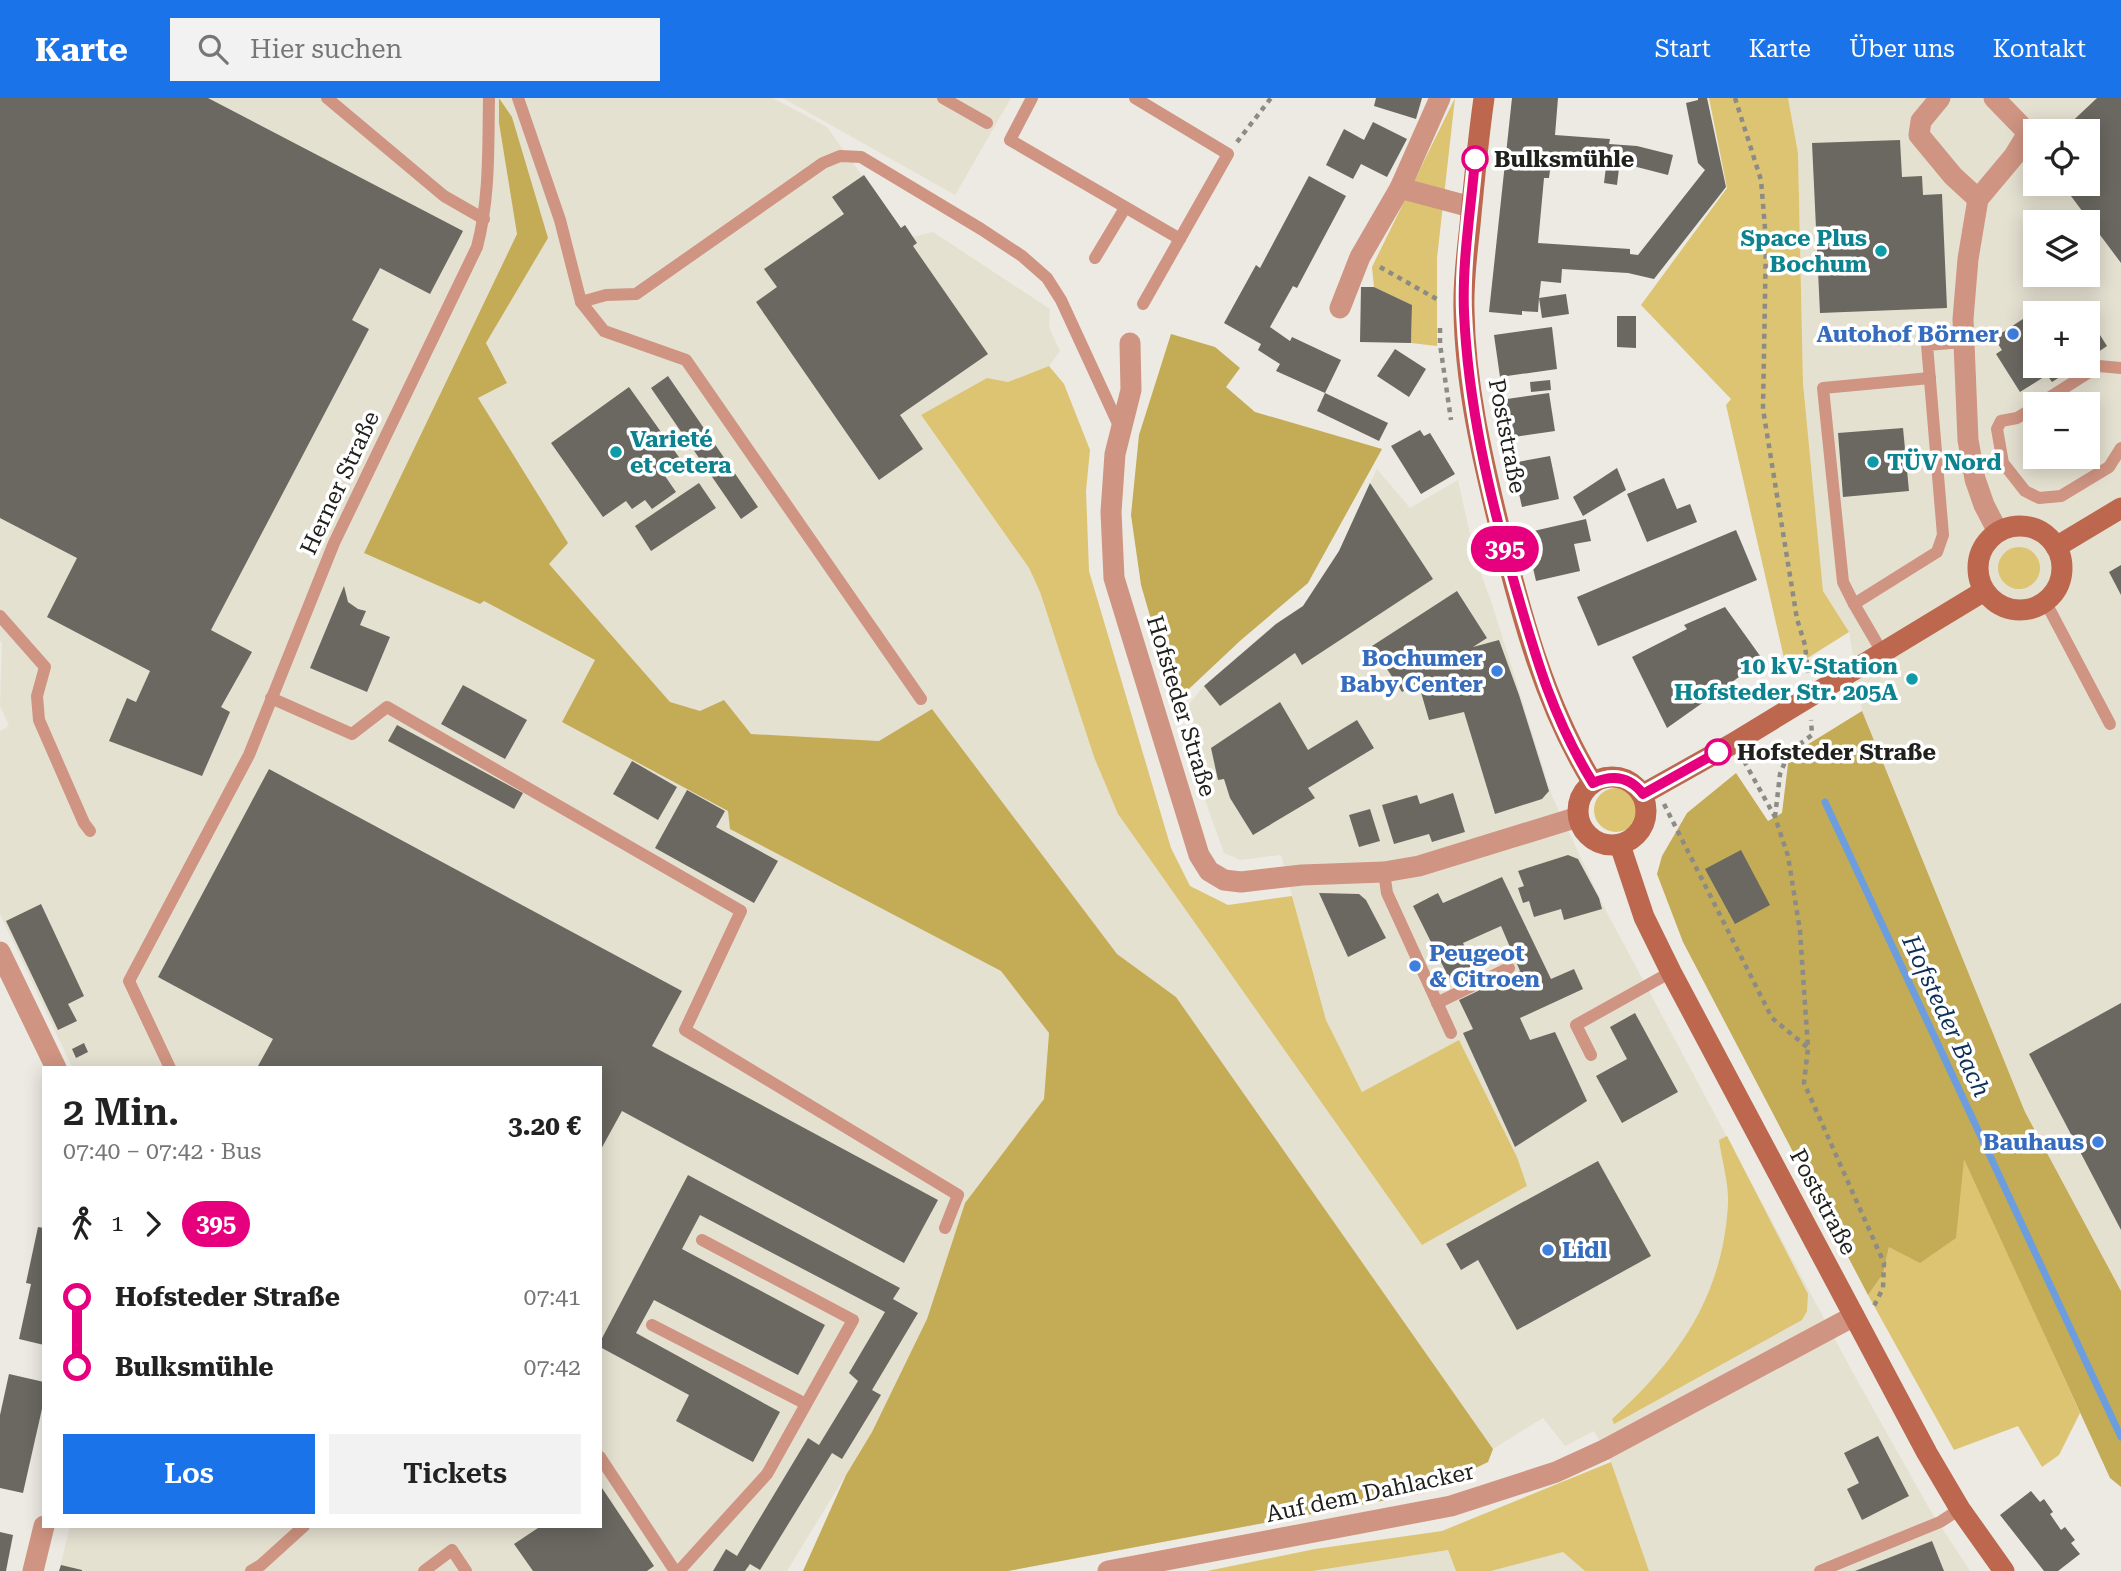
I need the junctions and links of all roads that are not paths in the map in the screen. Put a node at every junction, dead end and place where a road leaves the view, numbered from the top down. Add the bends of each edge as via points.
1 (327, 98) edge
2 (489, 98) edge
3 (518, 98) edge
4 (943, 98) edge
5 (1032, 98) edge
6 (1135, 98) edge
7 (1440, 98) edge
8 (1484, 98) edge
9 (1940, 98) edge
10 (1994, 98) edge
11 (987, 123) dead end
12 (1400, 188) junction
13 (1978, 199) junction
14 (1471, 207) junction
15 (1125, 208) junction
16 (484, 219) junction
17 (1180, 239) junction
18 (1095, 258) dead end
19 (581, 302) junction
20 (1143, 304) dead end
21 (1340, 308) dead end
22 (1963, 342) junction
23 (1130, 343) dead end
24 (2121, 368) edge
25 (1930, 378) junction
26 (2058, 392) edge
27 (2023, 414) edge
28 (1120, 428) junction
29 (2121, 448) edge
30 (2121, 508) edge
31 (1998, 532) junction
32 (2056, 547) junction
33 (1984, 591) junction
34 (2045, 601) junction
35 (1854, 604) junction
36 (0, 616) edge
37 (1882, 652) junction
38 (271, 698) junction
39 (921, 699) dead end
40 (2110, 724) dead end
41 (1593, 783) junction
42 (1649, 791) junction
43 (1578, 817) junction
44 (89, 831) dead end
45 (1620, 845) junction
46 (1384, 872) junction
47 (0, 952) edge
48 (1509, 968) dead end
49 (1671, 972) junction
50 (1437, 1003) junction
51 (1451, 1033) dead end
52 (1591, 1055) dead end
53 (55, 1066) edge
54 (169, 1066) edge
55 (945, 1228) dead end
56 (702, 1240) dead end
57 (1854, 1316) junction
58 (652, 1325) dead end
59 (806, 1404) junction
60 (602, 1460) edge
61 (1960, 1509) junction
62 (44, 1528) edge
63 (302, 1528) edge
64 (33, 1571) edge
65 (251, 1571) edge
66 (424, 1571) edge
67 (466, 1571) edge
68 (677, 1571) edge
69 (1108, 1571) edge
70 (1820, 1571) edge
71 (2004, 1571) edge

1 - 16 lane via 444,197
2 - 16 lane, Herner Straße
3 - 19 lane via 560,220
4 - 11 lane
5 - 15 lane via 1010,140
6 - 17 lane via 1228,154
7 - 12 street
8 - 14 street, Poststraße
9 - 13 street via 1920,121 1919,135
10 - 13 street via 2028,133
12 - 14 street
12 - 21 street via 1360,257
13 - 22 street via 1968,259
14 - 41 street, Poststraße via 1464,308 1468,371 1484,463 1539,670 1573,750
15 - 17 lane
15 - 18 lane
16 - 38 lane, Herner Straße via 477,247 334,543
17 - 20 lane
19 - 28 lane via 636,294 823,163 840,156 861,157 981,229 1047,278 1062,300
19 - 39 lane via 604,331 686,360
22 - 25 lane via 1927,345
22 - 31 street via 1968,440 1975,479
23 - 28 street, Hofsteder Straße via 1131,390
24 - 26 lane via 2099,366
25 - 35 lane via 1943,535 1937,552
25 - 35 lane via 1823,388 1843,582
27 - 29 lane via 2001,421 1997,429 2003,463 2025,491 2039,498 2061,496 2109,467
28 - 46 street, Hofsteder Straße via 1111,512 1114,578 1199,855 1209,871 1224,880
30 - 32 street
31 - 32 street via 2031,527
31 - 33 street via 1978,560
32 - 34 street via 2062,571
33 - 34 street via 2017,610
33 - 37 street
34 - 40 lane
35 - 37 lane
36 - 44 lane via 45,667 37,696 39,720
37 - 42 street
38 - 54 lane, Herner Straße via 250,755 129,981
38 - 55 lane via 352,734 387,707 741,911 685,1030 958,1195
41 - 42 street via 1621,778
41 - 43 street via 1581,798
42 - 45 street via 1643,828
43 - 45 street via 1589,837 1609,846
43 - 46 street, Hofsteder Straße via 1419,866
45 - 49 street, Poststraße via 1644,917
46 - 50 lane via 1387,893
47 - 53 street
48 - 50 lane
49 - 52 lane via 1576,1025
49 - 57 street, Poststraße
50 - 51 lane
56 - 59 lane via 853,1320
57 - 61 street, Poststraße
57 - 69 street, Auf dem Dahlacker via 1604,1450 1489,1495 1451,1507
58 - 59 lane
59 - 68 lane via 767,1474
60 - 68 lane
61 - 70 lane via 1941,1522
61 - 71 street, Poststraße
62 - 64 street
63 - 65 lane
66 - 67 lane via 452,1550

